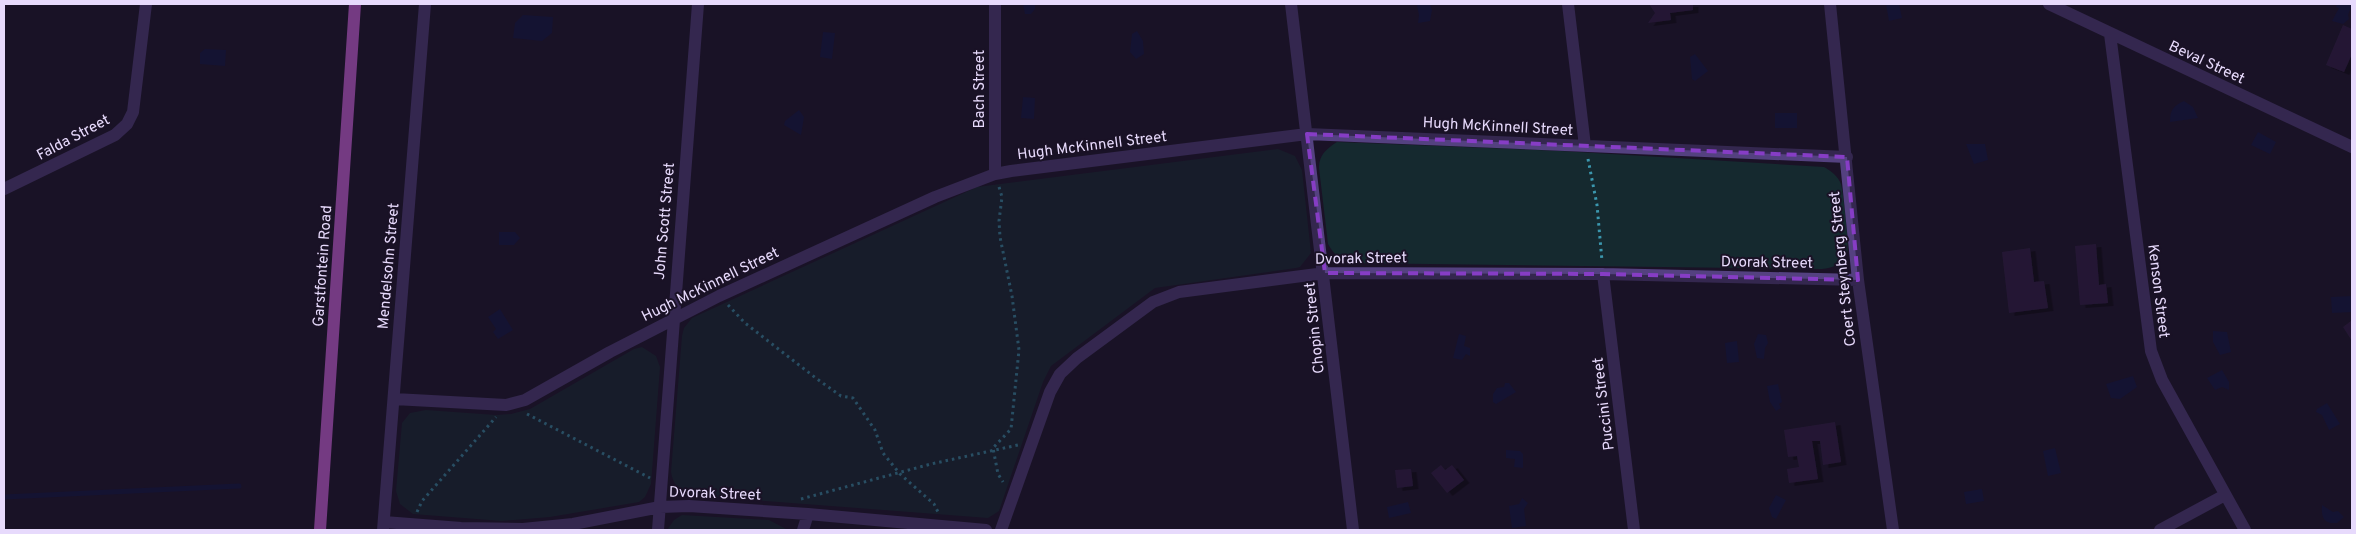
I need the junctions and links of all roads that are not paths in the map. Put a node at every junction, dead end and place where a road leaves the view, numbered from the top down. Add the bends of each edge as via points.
1 (146, 4) edge
2 (355, 4) edge
3 (425, 4) edge
4 (698, 4) edge
5 (996, 4) edge
6 (1291, 4) edge
7 (1568, 4) edge
8 (1830, 4) edge
9 (2049, 4) edge
10 (2110, 34) junction
11 (1307, 134) junction
12 (1585, 146) junction
13 (2352, 147) edge
14 (1846, 157) junction
15 (995, 174) junction
16 (4, 189) edge
17 (1324, 273) junction
18 (1603, 274) junction
19 (1858, 280) junction
20 (672, 320) junction
21 (394, 399) junction
22 (2225, 495) junction
23 (660, 507) junction
24 (808, 514) junction
25 (384, 526) edge
26 (320, 530) edge
27 (658, 530) edge
28 (803, 530) edge
29 (986, 530) edge
30 (1001, 530) edge
31 (1354, 530) edge
32 (1634, 530) edge
33 (1893, 530) edge
34 (2160, 530) edge
35 (2245, 530) edge

1 - 16 street, Falda Street via 133,112 127,124 115,136
2 - 26 main road, Garstfontein Road
3 - 21 street, Mendelsohn Street
4 - 20 street, John Scott Street
5 - 15 street, Bach Street
6 - 11 street, Chopin Street
7 - 12 street
8 - 14 street, Coert Steynberg Street
9 - 10 street, Beval Street
10 - 13 street, Beval Street
10 - 22 street, Kenson Street via 2151,351 2162,380
11 - 12 street, Hugh McKinnell Street
11 - 15 street, Hugh McKinnell Street
11 - 17 street, Chopin Street
12 - 14 street, Hugh McKinnell Street
14 - 19 street, Coert Steynberg Street
15 - 20 street, Hugh McKinnell Street via 935,197
17 - 18 street, Dvorak Street
17 - 30 street, Dvorak Street via 1193,290 1153,302 1063,370 1054,382
17 - 31 street, Chopin Street
18 - 19 street, Dvorak Street
18 - 32 street, Puccini Street
19 - 33 street, Coert Steynberg Street
20 - 21 street, Hugh McKinnell Street via 511,404
20 - 23 street, John Scott Street
21 - 25 street, Mendelsohn Street
22 - 34 street
22 - 35 street, Kenson Street
23 - 24 street, Dvorak Street
23 - 25 street, Dvorak Street via 574,524 523,529 411,524
23 - 27 street, John Scott Street
24 - 28 street
24 - 29 street, Dvorak Street

